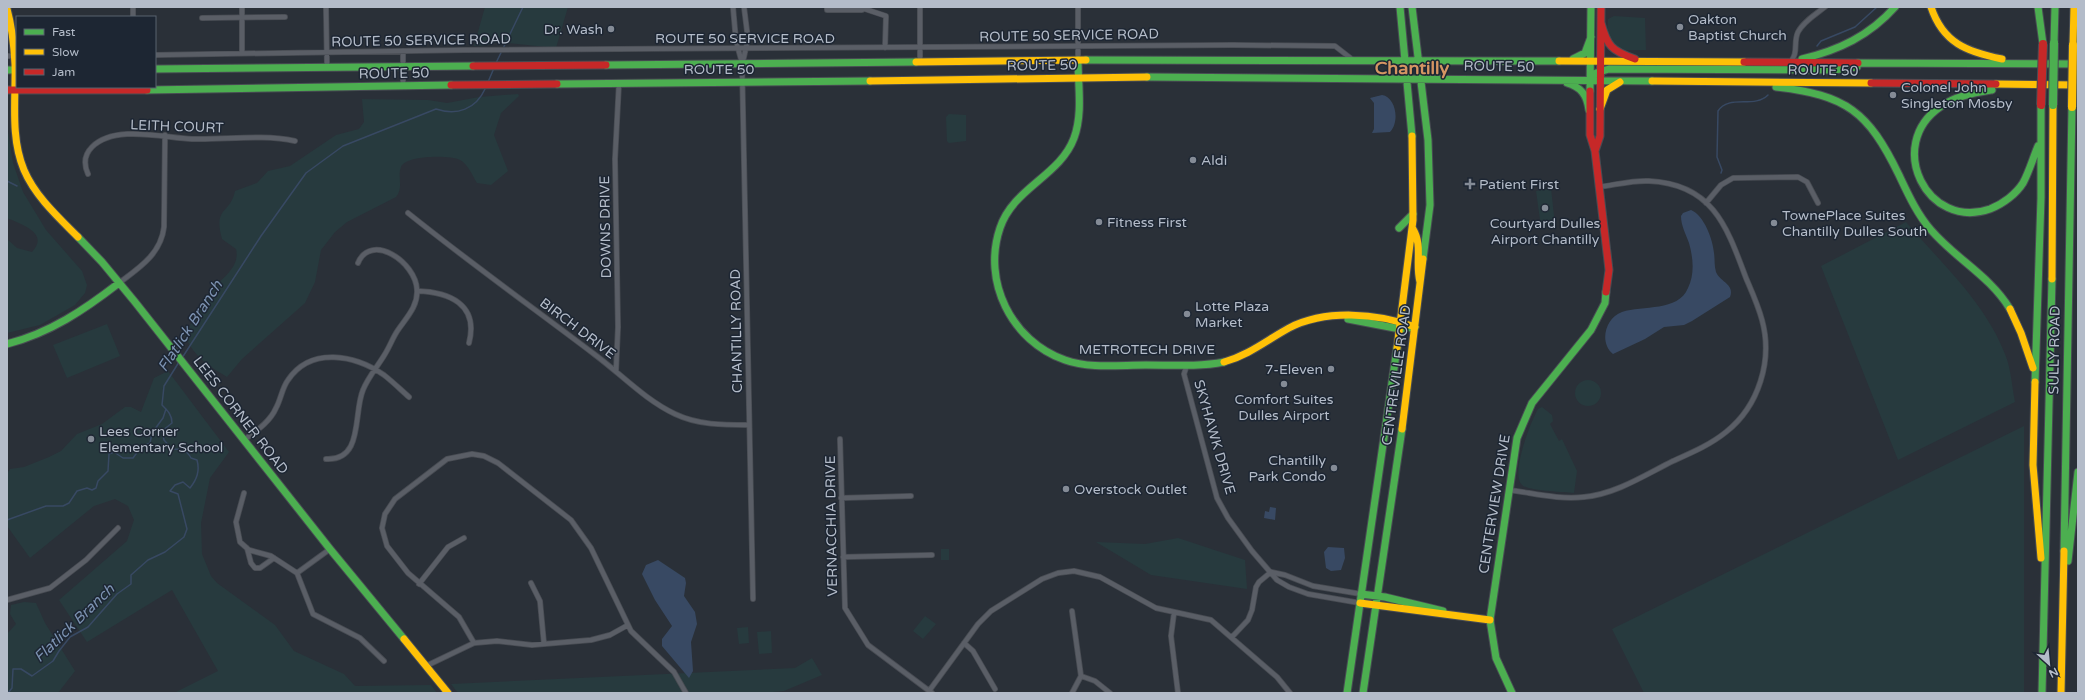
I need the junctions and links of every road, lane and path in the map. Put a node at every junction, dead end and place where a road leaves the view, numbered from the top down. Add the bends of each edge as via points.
1 (242, 7) edge
2 (326, 7) edge
3 (733, 7) edge
4 (744, 7) edge
5 (827, 7) edge
6 (859, 7) edge
7 (920, 7) edge
8 (1078, 7) edge
9 (1400, 7) edge
10 (1412, 7) edge
11 (1591, 7) edge
12 (1601, 7) edge
13 (1825, 7) edge
14 (1895, 7) edge
15 (1932, 7) edge
16 (2038, 7) edge
17 (2044, 7) edge
18 (2055, 7) edge
19 (2074, 7) edge
20 (7, 9) edge
21 (865, 10) junction
22 (284, 17) dead end
23 (202, 18) dead end
24 (243, 18) junction
25 (1601, 23) junction
26 (1591, 37) junction
27 (2043, 44) junction
28 (1079, 46) junction
29 (885, 48) junction
30 (920, 48) junction
31 (738, 50) junction
32 (746, 50) junction
33 (403, 51) junction
34 (326, 52) junction
35 (242, 53) junction
36 (156, 54) edge
37 (12, 56) edge
38 (920, 60) junction
39 (1078, 60) junction
40 (1353, 60) junction
41 (1405, 60) junction
42 (1418, 60) junction
43 (1567, 61) junction
44 (1590, 61) junction
45 (1600, 61) junction
46 (1645, 62) junction
47 (742, 63) junction
48 (1789, 63) junction
49 (1889, 64) junction
50 (2026, 64) junction
51 (2078, 64) edge
52 (327, 66) junction
53 (403, 66) junction
54 (156, 69) edge
55 (13, 70) edge
56 (1600, 71) junction
57 (1078, 77) junction
58 (1406, 78) junction
59 (1420, 78) junction
60 (1555, 80) junction
61 (1590, 80) junction
62 (1600, 80) junction
63 (1629, 81) junction
64 (742, 82) junction
65 (1734, 82) junction
66 (620, 83) junction
67 (403, 86) junction
68 (2022, 86) junction
69 (2078, 86) edge
70 (10, 90) edge
71 (1600, 109) junction
72 (1589, 110) junction
73 (2041, 120) junction
74 (165, 135) junction
75 (295, 141) dead end
76 (1596, 151) junction
77 (88, 174) dead end
78 (1598, 187) junction
79 (1706, 203) junction
80 (1818, 203) dead end
81 (1414, 212) junction
82 (408, 213) dead end
83 (1399, 228) dead end
84 (1412, 229) junction
85 (358, 263) dead end
86 (119, 283) junction
87 (1421, 284) junction
88 (417, 291) junction
89 (1340, 317) junction
90 (1401, 320) junction
91 (1415, 327) junction
92 (1400, 329) junction
93 (469, 343) dead end
94 (7, 344) edge
95 (1187, 365) junction
96 (374, 370) junction
97 (616, 371) junction
98 (2036, 377) junction
99 (410, 397) dead end
100 (749, 425) junction
101 (840, 439) dead end
102 (244, 440) junction
103 (326, 459) dead end
104 (2078, 472) edge
105 (1509, 490) junction
106 (244, 493) dead end
107 (911, 496) dead end
108 (841, 498) junction
109 (118, 528) dead end
110 (464, 538) dead end
111 (247, 548) junction
112 (330, 549) junction
113 (932, 555) dead end
114 (843, 557) junction
115 (274, 558) junction
116 (1271, 572) junction
117 (297, 573) junction
118 (531, 583) dead end
119 (419, 584) junction
120 (1361, 594) junction
121 (1378, 596) junction
122 (2044, 597) junction
123 (753, 599) dead end
124 (7, 600) edge
125 (1360, 603) junction
126 (1376, 606) junction
127 (2062, 609) junction
128 (1072, 611) dead end
129 (1174, 613) junction
130 (1451, 614) junction
131 (1490, 620) junction
132 (628, 625) junction
133 (1232, 637) junction
134 (474, 643) junction
135 (964, 643) junction
136 (544, 644) junction
137 (384, 661) dead end
138 (426, 666) junction
139 (1080, 676) junction
140 (995, 689) dead end
141 (930, 692) edge
142 (448, 693) edge
143 (686, 693) edge
144 (1072, 693) edge
145 (1110, 693) edge
146 (1178, 693) edge
147 (1290, 693) edge
148 (1347, 693) edge
149 (1363, 693) edge
150 (1512, 693) edge
151 (2042, 693) edge
152 (2061, 693) edge

1 - 24 street
2 - 34 street
3 - 31 street, CHANTILLY ROAD
4 - 32 street, CHANTILLY ROAD via 748,39
5 - 21 street via 827,10
6 - 21 street
7 - 30 street
8 - 28 street
9 - 41 main road, CENTREVILLE ROAD
10 - 42 main road, CENTREVILLE ROAD
11 - 26 main road, CENTERVIEW DRIVE
12 - 25 main road
13 - 48 street via 1800,28 1795,39 1795,55
14 - 48 main road via 1873,30 1849,45 1823,55
15 - 50 main road via 1939,28 1960,47 1981,55
16 - 27 main road
17 - 27 main road
18 - 122 main road, SULLY ROAD, bridge
19 - 127 main road, SULLY ROAD, bridge
20 - 37 main road, LEES CORNER ROAD via 12,27
21 - 29 street via 886,16
22 - 24 street
23 - 24 street
24 - 35 street
25 - 45 main road, CENTERVIEW DRIVE
25 - 46 main road via 1605,41 1612,50
26 - 43 main road via 1585,53 1579,58
26 - 44 main road, CENTERVIEW DRIVE
27 - 73 main road, bridge
28 - 30 street, ROUTE 50 SERVICE ROAD
28 - 39 street
28 - 40 street, ROUTE 50 SERVICE ROAD via 1335,46
29 - 30 street, ROUTE 50 SERVICE ROAD
29 - 32 street, ROUTE 50 SERVICE ROAD
30 - 38 street
31 - 32 street, ROUTE 50 SERVICE ROAD
31 - 33 street, ROUTE 50 SERVICE ROAD
31 - 47 street, CHANTILLY ROAD
32 - 47 street, CHANTILLY ROAD
33 - 34 street, ROUTE 50 SERVICE ROAD
33 - 53 street
34 - 35 street, ROUTE 50 SERVICE ROAD
34 - 52 street
35 - 36 street, ROUTE 50 SERVICE ROAD
37 - 55 main road, LEES CORNER ROAD
38 - 39 main road, ROUTE 50
38 - 47 main road, ROUTE 50
39 - 40 main road, ROUTE 50
39 - 57 main road, METROTECH DRIVE
40 - 41 main road, ROUTE 50
41 - 42 main road, ROUTE 50
41 - 58 main road, CENTREVILLE ROAD
42 - 43 main road, ROUTE 50
42 - 59 main road, CENTREVILLE ROAD
43 - 44 main road, ROUTE 50
44 - 45 main road, ROUTE 50
44 - 61 main road, CENTERVIEW DRIVE
45 - 46 main road, ROUTE 50
45 - 56 main road, CENTERVIEW DRIVE
46 - 48 main road, ROUTE 50
47 - 53 main road, ROUTE 50
47 - 64 street, CHANTILLY ROAD
48 - 49 main road, ROUTE 50
49 - 50 main road, ROUTE 50
49 - 56 main road via 1833,70
50 - 51 main road, ROUTE 50
52 - 53 main road, ROUTE 50
52 - 54 main road, ROUTE 50
53 - 67 street
55 - 70 main road, LEES CORNER ROAD
56 - 61 main road
56 - 62 main road, CENTERVIEW DRIVE
57 - 58 main road, ROUTE 50
57 - 64 main road, ROUTE 50
57 - 95 main road, METROTECH DRIVE via 1078,116 1074,139 1057,164 1018,197 999,231 994,263 999,296 1008,315 1022,333 1038,347 1058,358 1095,365
58 - 59 main road, ROUTE 50
58 - 81 main road, CENTREVILLE ROAD via 1413,145
59 - 60 main road, ROUTE 50
59 - 87 main road, CENTREVILLE ROAD via 1431,187
60 - 61 main road, ROUTE 50
60 - 72 main road via 1582,89
61 - 62 main road, ROUTE 50
61 - 72 main road, CENTERVIEW DRIVE
62 - 63 main road, ROUTE 50
62 - 71 main road, CENTERVIEW DRIVE
63 - 65 main road, ROUTE 50
63 - 71 main road via 1610,87
64 - 66 main road, ROUTE 50
64 - 100 street, CHANTILLY ROAD
65 - 68 main road, ROUTE 50
65 - 98 main road via 1822,93 1862,118 1888,152 1925,223 1988,280 2004,300 2022,332
66 - 67 main road, ROUTE 50
66 - 97 street, DOWNS DRIVE via 615,159 618,327
67 - 70 main road, ROUTE 50
68 - 69 main road, ROUTE 50
68 - 73 main road via 1977,92 1958,97 1936,108 1927,117 1915,141 1913,158 1919,179 1935,200 1952,210 1978,214 1999,207 2013,197 2024,183 2038,147
70 - 86 main road, LEES CORNER ROAD via 20,158 26,175 53,210
71 - 76 main road, CENTERVIEW DRIVE via 1600,136
72 - 76 main road, CENTERVIEW DRIVE via 1590,135
73 - 98 main road
74 - 75 street, LEITH COURT via 191,139 274,138
74 - 77 street, LEITH COURT via 116,135 102,139 87,152 85,164
74 - 86 street via 164,227 161,240 148,260
76 - 78 main road, CENTERVIEW DRIVE
78 - 79 street via 1640,181 1669,183 1686,188
78 - 105 main road, CENTERVIEW DRIVE via 1609,270 1605,303 1591,330 1528,409 1517,438
79 - 80 street via 1724,183 1740,177 1798,177 1806,182
79 - 105 street via 1721,218 1734,244 1765,332 1763,372 1756,394 1743,414 1727,432 1711,442 1613,491 1576,498
81 - 83 main road
81 - 84 main road, CENTREVILLE ROAD
82 - 97 street, BIRCH DRIVE
84 - 87 main road via 1420,239 1417,270
84 - 90 main road, CENTREVILLE ROAD
85 - 88 street via 362,256 370,252 384,252 395,256 411,271
86 - 94 main road via 81,313 55,328
86 - 102 main road, LEES CORNER ROAD
87 - 91 main road, CENTREVILLE ROAD
88 - 93 street via 439,293 459,303 471,324
88 - 96 street via 411,313
89 - 90 main road, METROTECH DRIVE via 1363,316
89 - 92 main road, METROTECH DRIVE
89 - 95 main road, METROTECH DRIVE via 1321,318 1293,326 1233,360
90 - 91 main road, METROTECH DRIVE
90 - 92 main road, CENTREVILLE ROAD
91 - 92 main road, METROTECH DRIVE
91 - 121 main road, CENTREVILLE ROAD
92 - 120 main road, CENTREVILLE ROAD
95 - 116 street, SKYHAWK DRIVE via 1184,374 1217,498 1240,535
96 - 99 street
96 - 102 street via 356,361 336,357 320,358 304,364 288,380 271,416
96 - 103 street via 360,398 356,435 351,446 342,456
97 - 100 street, BIRCH DRIVE via 650,399 674,414 709,424
98 - 122 main road via 2033,478
100 - 123 street, CHANTILLY ROAD
101 - 108 street, VERNACCHIA DRIVE
102 - 112 main road, LEES CORNER ROAD
104 - 127 main road
105 - 131 main road, CENTERVIEW DRIVE
106 - 111 street via 236,522 240,542
107 - 108 street
108 - 114 street, VERNACCHIA DRIVE
109 - 124 street via 86,560 50,588
110 - 119 street via 448,547
111 - 115 street
111 - 115 street via 255,568 260,568
112 - 117 street
112 - 138 main road, LEES CORNER ROAD
113 - 114 street
114 - 141 street, VERNACCHIA DRIVE via 845,608 863,640
115 - 117 street
116 - 120 street, SKYHAWK DRIVE via 1313,586
116 - 125 street, SKYHAWK DRIVE via 1277,580 1298,590
116 - 133 street via 1259,582 1248,620
117 - 137 street via 314,614 360,638
118 - 136 street via 540,601
119 - 132 street via 385,542 382,528 387,510 394,499 447,459 463,454 480,455 498,463 571,520 591,548
119 - 134 street via 459,617
120 - 121 main road, SKYHAWK DRIVE
120 - 125 main road, CENTREVILLE ROAD
121 - 126 main road, CENTREVILLE ROAD
121 - 130 main road, SKYHAWK DRIVE via 1432,606
122 - 151 main road, SULLY ROAD
125 - 126 main road, SKYHAWK DRIVE
125 - 148 main road, CENTREVILLE ROAD
126 - 130 main road, SKYHAWK DRIVE
126 - 149 main road, CENTREVILLE ROAD
127 - 152 main road, SULLY ROAD
128 - 139 street
129 - 133 street via 1211,620
129 - 135 street via 1156,608 1100,577 1082,572 1067,572 1042,579 998,606 984,617
129 - 146 street via 1171,636
130 - 131 main road, SKYHAWK DRIVE
131 - 150 main road, CENTERVIEW DRIVE via 1496,658
132 - 136 street via 598,639
132 - 143 street via 680,679
133 - 147 street
134 - 136 street via 497,641
134 - 138 street
135 - 140 street via 973,651
135 - 141 street
138 - 142 main road, LEES CORNER ROAD
139 - 144 street
139 - 145 street via 1095,681

